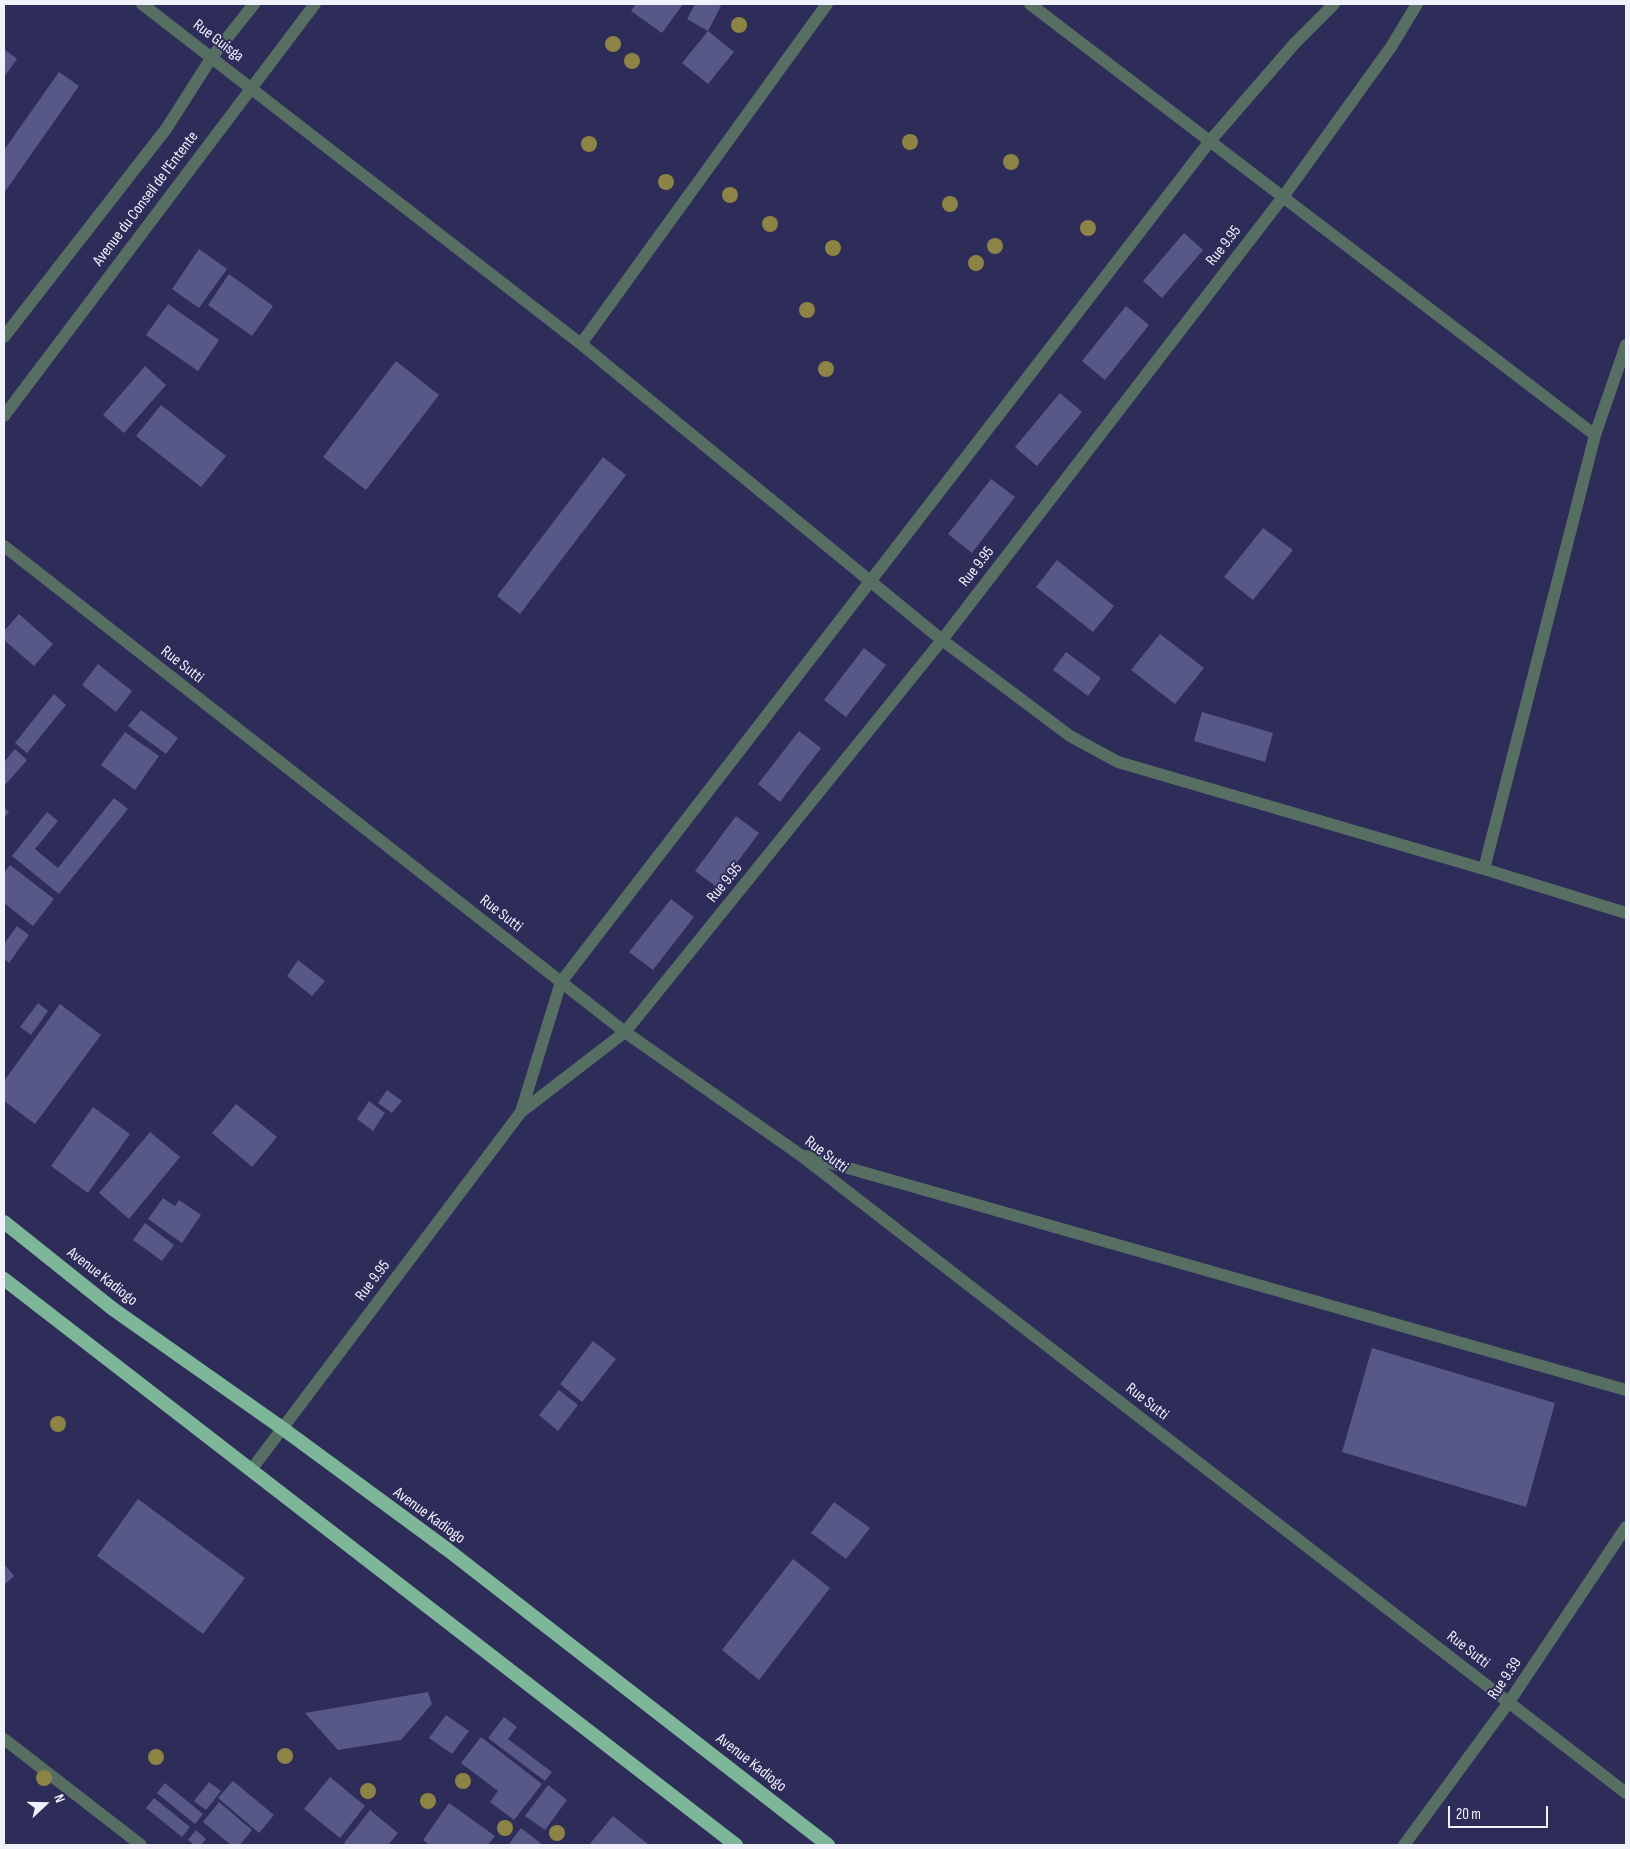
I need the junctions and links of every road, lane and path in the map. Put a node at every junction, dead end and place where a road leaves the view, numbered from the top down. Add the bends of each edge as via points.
1 (142, 4) edge
2 (254, 4) edge
3 (315, 4) edge
4 (828, 4) edge
5 (1030, 4) edge
6 (1334, 4) edge
7 (1417, 4) edge
8 (212, 57) junction
9 (250, 87) junction
10 (1210, 141) junction
11 (1283, 197) junction
12 (4, 337) edge
13 (581, 344) junction
14 (1626, 345) edge
15 (4, 416) edge
16 (1595, 435) junction
17 (4, 546) edge
18 (870, 580) junction
19 (942, 640) junction
20 (1484, 869) junction
21 (1626, 913) edge
22 (561, 982) junction
23 (625, 1032) junction
24 (521, 1112) junction
25 (799, 1154) junction
26 (4, 1222) edge
27 (4, 1279) edge
28 (1626, 1390) edge
29 (282, 1428) junction
30 (250, 1470) junction
31 (1626, 1527) edge
32 (1509, 1702) junction
33 (4, 1739) edge
34 (1626, 1793) edge
35 (141, 1845) edge
36 (736, 1845) edge
37 (828, 1845) edge
38 (1404, 1845) edge

1 - 8 street, Rue Guisga
2 - 8 street, Avenue du Conseil de l'Entente
3 - 9 street, Avenue du Conseil de l'Entente
4 - 13 street
5 - 10 street
6 - 10 street, Rue 9.95 via 1295,43
7 - 11 street, Rue 9.95 via 1391,47
8 - 9 street, Rue Guisga
8 - 12 street, Avenue du Conseil de l'Entente via 166,130
9 - 13 street, Rue Guisga
9 - 15 street, Avenue du Conseil de l'Entente
10 - 11 street
10 - 18 street, Rue 9.95
11 - 16 street
11 - 19 street, Rue 9.95
13 - 18 street, Rue Guisga
14 - 16 street
16 - 20 street
17 - 22 street, Rue Sutti
18 - 19 street, Rue Guisga
18 - 22 street, Rue 9.95
19 - 20 street, Rue Guisga via 1070,736 1118,762
19 - 23 street, Rue 9.95
20 - 21 street, Rue Guisga
22 - 23 street, Rue Sutti
22 - 24 street, Rue 9.95
23 - 24 street, Rue 9.95
23 - 25 street, Rue Sutti
24 - 29 street, Rue 9.95
25 - 28 street
25 - 32 street, Rue Sutti
26 - 29 highway, Avenue Kadiogo via 113,1308
27 - 30 highway
29 - 30 street, Rue 9.95
29 - 37 highway, Avenue Kadiogo via 448,1550
30 - 36 highway
31 - 32 street, Rue 9.39
32 - 34 street, Rue Sutti
32 - 38 street, Rue 9.39
33 - 35 street

